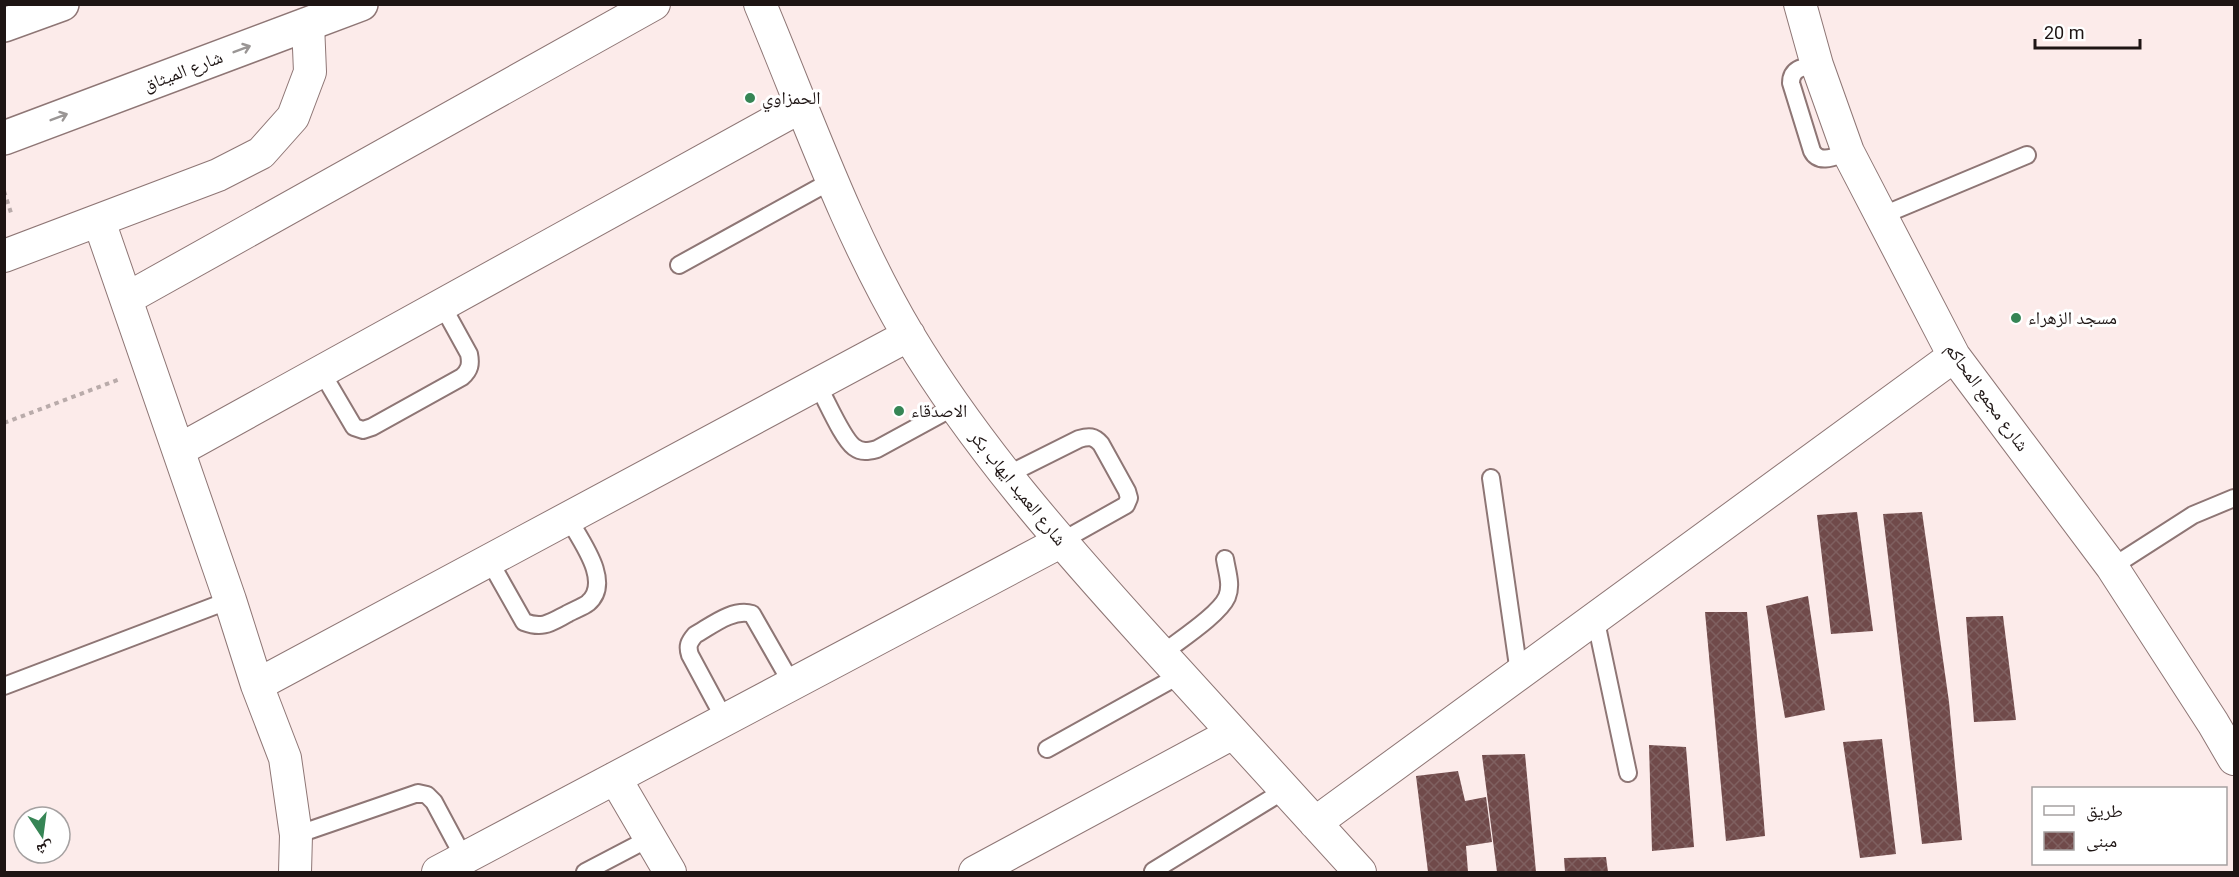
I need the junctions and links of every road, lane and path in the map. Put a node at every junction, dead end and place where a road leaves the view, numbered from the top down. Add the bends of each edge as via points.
1 (62, 4) edge
2 (361, 4) edge
3 (654, 4) edge
4 (760, 4) edge
5 (1800, 4) edge
6 (308, 24) junction
7 (4, 25) edge
8 (802, 106) junction
9 (4, 138) edge
10 (2027, 155) dead end
11 (831, 181) junction
12 (4, 191) edge
13 (1881, 216) junction
14 (13, 219) dead end
15 (99, 221) junction
16 (4, 256) edge
17 (679, 265) dead end
18 (126, 299) junction
19 (442, 305) junction
20 (909, 335) junction
21 (1954, 356) junction
22 (149, 368) junction
23 (321, 371) junction
24 (817, 384) junction
25 (954, 407) junction
26 (4, 423) edge
27 (178, 450) junction
28 (1005, 476) junction
29 (1491, 478) dead end
30 (2235, 498) edge
31 (568, 518) junction
32 (1060, 542) junction
33 (1225, 559) dead end
34 (489, 560) junction
35 (2112, 567) junction
36 (230, 600) junction
37 (1595, 617) junction
38 (1171, 664) junction
39 (1519, 673) junction
40 (792, 684) junction
41 (257, 685) junction
42 (4, 686) edge
43 (725, 720) junction
44 (2224, 721) edge
45 (1233, 733) junction
46 (1047, 749) dead end
47 (2235, 759) edge
48 (1628, 773) dead end
49 (615, 778) junction
50 (1285, 790) junction
51 (1315, 823) junction
52 (296, 835) junction
53 (650, 838) junction
54 (451, 865) edge
55 (1153, 871) dead end
56 (295, 873) edge
57 (585, 873) edge
58 (670, 873) edge
59 (975, 873) edge
60 (1360, 873) edge

1 - 7 main road
2 - 6 main road, شارع الميثاق
3 - 18 street
4 - 8 street, شارع العميد ايهاب بكر
5 - 13 street, شارع مجمع المحاكم via 1848,152
9 -> 6 main road, شارع الميثاق
6 - 15 street via 310,72 293,117 261,153 218,175
8 - 11 street, شارع العميد ايهاب بكر
8 - 19 street
10 - 13 lane
11 - 17 lane
11 - 20 street, شارع العميد ايهاب بكر via 867,260
12 - 14 path
13 - 21 street, شارع مجمع المحاكم
15 - 16 street
15 - 18 street
18 - 22 street
19 - 23 street
19 - 23 lane via 469,354 468,371 372,427 354,427
20 - 24 street
20 - 25 street, شارع العميد ايهاب بكر
21 - 35 street, شارع مجمع المحاكم
21 - 37 street
22 - 26 path
22 - 27 street
23 - 27 street
24 - 25 lane via 848,440 866,452
24 - 31 street
25 - 28 street, شارع العميد ايهاب بكر
27 - 36 street
28 - 32 street, شارع العميد ايهاب بكر
28 - 32 lane via 1087,436 1101,444 1129,498 1126,505
29 - 39 lane
30 - 35 lane via 2193,515
31 - 34 street
31 - 34 lane via 595,568 597,592 589,602 548,624 524,622
32 - 38 street, شارع العميد ايهاب بكر
32 - 40 street
33 - 38 lane via 1230,584 1227,597
34 - 41 street
35 - 44 street, شارع مجمع المحاكم
36 - 41 street
36 - 42 lane
37 - 39 street
37 - 48 lane
38 - 45 street, شارع العميد ايهاب بكر
38 - 46 lane
39 - 51 street
40 - 43 street
40 - 43 lane via 752,614 735,613 695,634 688,648 690,655
41 - 52 street via 285,758
43 - 49 street
44 - 47 street, شارع مجمع المحاكم
45 - 50 street, شارع العميد ايهاب بكر
45 - 59 street
49 - 53 street
49 - 54 street
50 - 51 street, شارع العميد ايهاب بكر
50 - 55 lane
51 - 60 street, شارع العميد ايهاب بكر
52 - 54 lane via 418,793 434,802
52 - 56 street
53 - 57 lane
53 - 58 street

